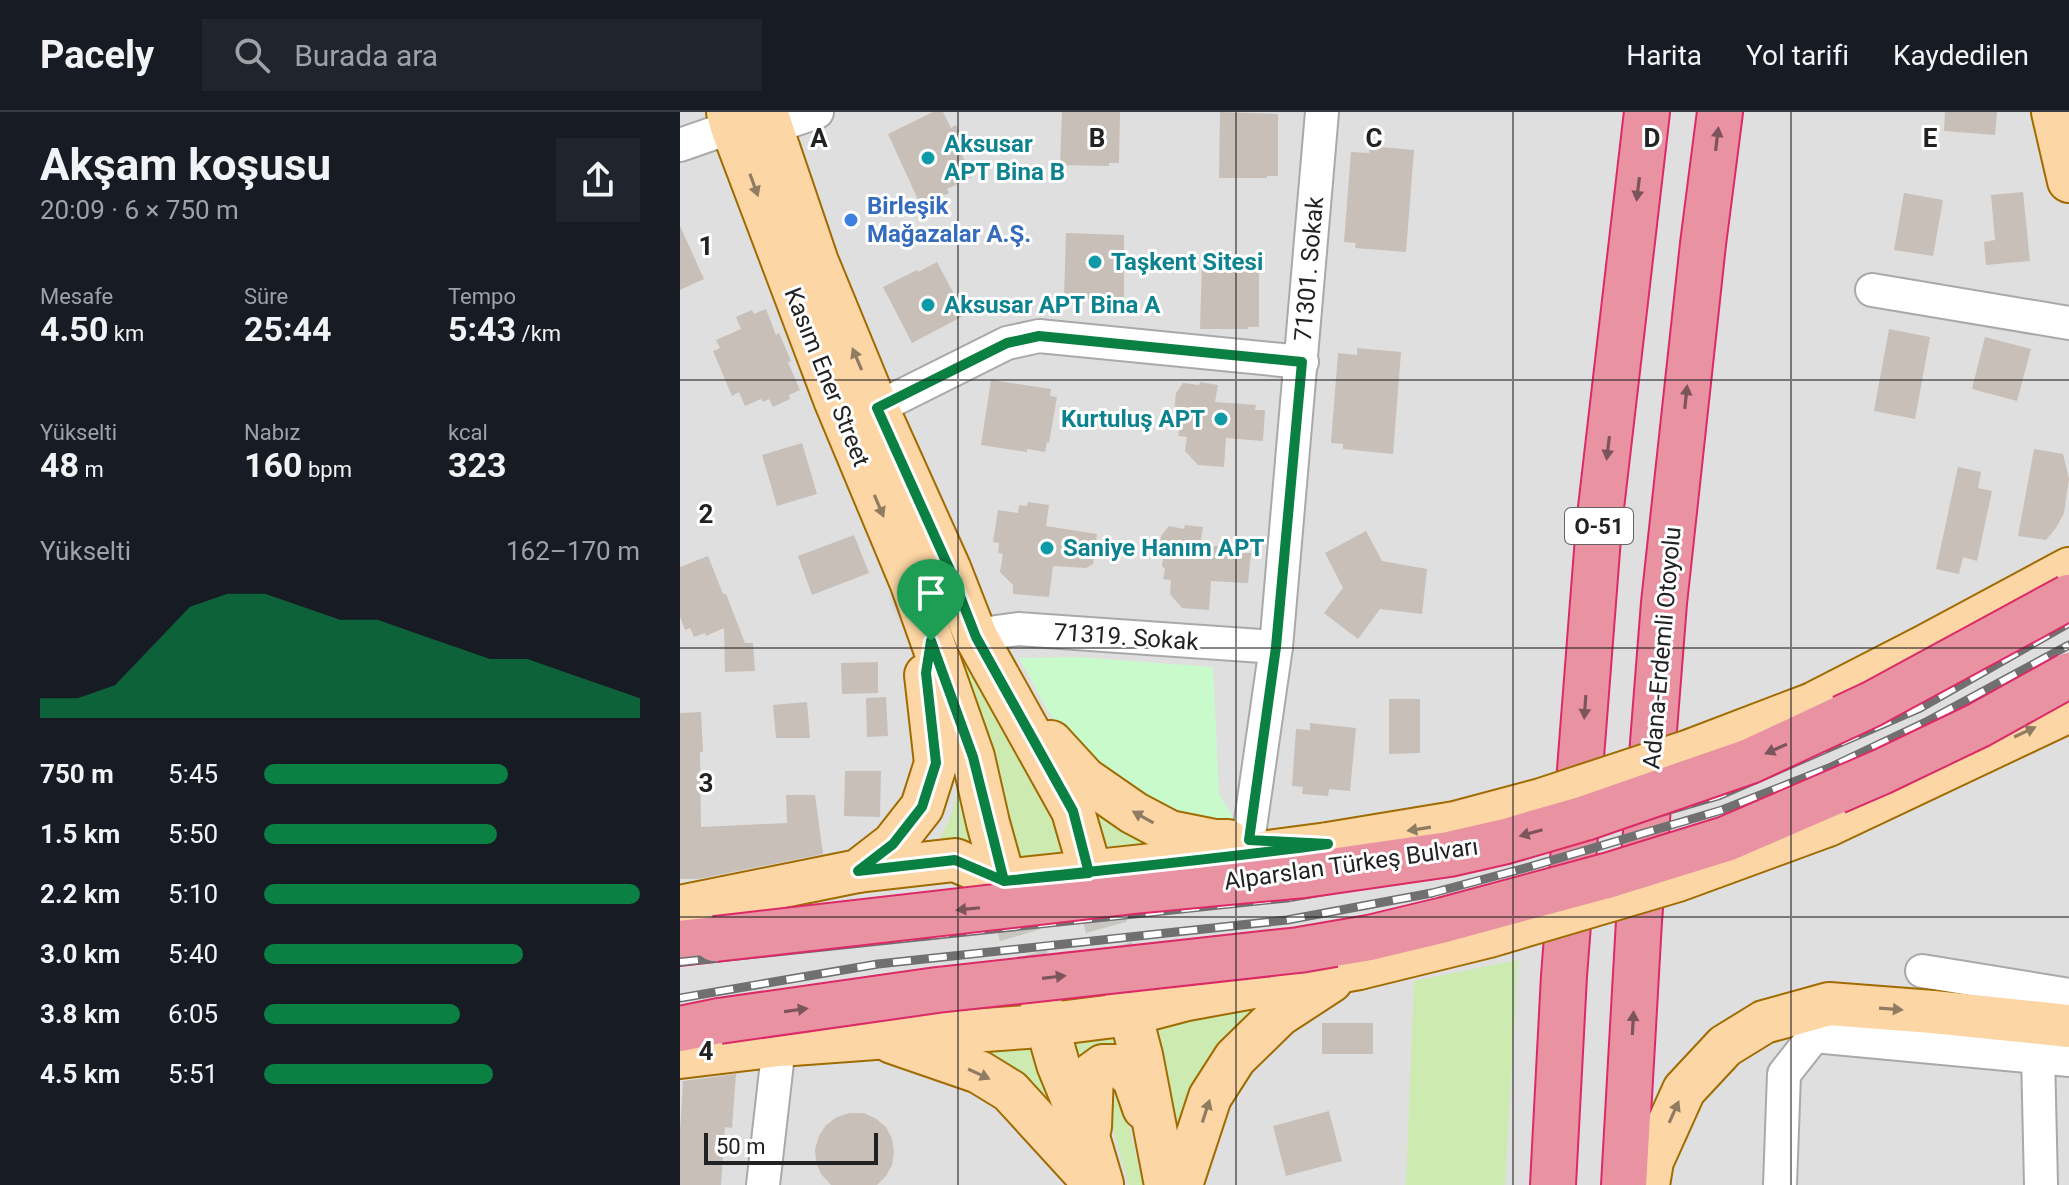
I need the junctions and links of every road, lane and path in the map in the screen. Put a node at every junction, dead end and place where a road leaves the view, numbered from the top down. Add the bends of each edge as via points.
1 (817, 112) edge
2 (1322, 112) edge
3 (1647, 112) edge
4 (1720, 112) edge
5 (2053, 112) edge
6 (749, 120) edge
7 (680, 145) edge
8 (2069, 181) edge
9 (1872, 290) dead end
10 (2069, 323) edge
11 (1302, 362) junction
12 (877, 408) junction
13 (2069, 569) edge
14 (2069, 597) edge
15 (976, 637) junction
16 (931, 641) junction
17 (1276, 647) junction
18 (2069, 675) edge
19 (2069, 711) edge
20 (1247, 847) junction
21 (858, 871) junction
22 (1092, 880) junction
23 (1006, 888) junction
24 (680, 907) edge
25 (698, 941) edge
26 (1359, 968) junction
27 (1922, 971) dead end
28 (1564, 976) junction
29 (2069, 995) edge
30 (1128, 1006) junction
31 (1044, 1016) junction
32 (700, 1025) edge
33 (2069, 1026) edge
34 (880, 1037) junction
35 (779, 1045) junction
36 (680, 1057) edge
37 (2054, 1058) edge
38 (1089, 1140) junction
39 (1162, 1165) edge
40 (763, 1185) edge
41 (1096, 1185) edge
42 (1103, 1185) edge
43 (1181, 1185) edge
44 (1525, 1185) edge
45 (1553, 1185) edge
46 (1624, 1185) edge
47 (1648, 1185) edge
48 (1780, 1185) edge
49 (2041, 1185) edge

1 - 6 street
2 - 11 street, 71301. Sokak
3 -> 28 highway, O-51 via 1599,525
46 -> 4 highway, Adana-Erdemli Otoyolu via 1664,603
5 - 8 main road
6 - 7 street
12 -> 6 main road, Kasım Ener Street via 817,262
6 -> 16 main road, Kasım Ener Street via 836,402
9 - 10 street
11 - 12 street via 1039,336 1007,343
11 - 17 street, 71301. Sokak
12 - 15 main road, Kasım Ener Street
13 -> 20 main road, Alparslan Türkeş Bulvarı, bridge via 1813,704 1687,752 1455,823 1328,844
14 -> 25 highway, Alparslan Türkeş Bulvarı, bridge via 1872,704 1750,761 1506,841 1304,875
15 - 17 street, 71319. Sokak via 1018,629
20 -> 15 main road via 1170,832 1085,779 1049,741
15 - 22 main road via 1073,811
16 - 21 main road via 926,673 936,763 922,807 893,844
16 - 23 main road, Kasım Ener Street via 973,757
17 - 20 street, 71301. Sokak
32 -> 18 highway, bridge via 937,990 1299,950 1444,920 1726,839 1881,772
26 -> 19 main road, bridge via 1678,880 1828,825
20 - 22 main road, Alparslan Türkeş Bulvarı
21 - 23 main road, Alparslan Türkeş Bulvarı via 955,860
21 - 24 main road, Alparslan Türkeş Bulvarı
22 - 23 main road, Alparslan Türkeş Bulvarı
26 - 30 main road
43 -> 26 main road via 1210,1097 1235,1058 1279,1015 1323,984
27 - 29 street
28 - 44 highway via 1528,1137
28 - 45 highway, O-51
30 - 31 main road
30 - 39 main road
31 - 34 main road
31 - 38 main road
47 -> 33 main road via 1652,1161 1684,1090 1725,1046 1764,1022 1829,1004
34 - 35 main road
34 -> 41 main road via 979,1072 1010,1091
35 - 36 main road
35 - 40 street
37 - 48 street via 1814,1036 1784,1074
37 - 49 street
38 - 39 main road via 1092,1074 1103,1066 1121,1066 1134,1079
38 - 42 main road

